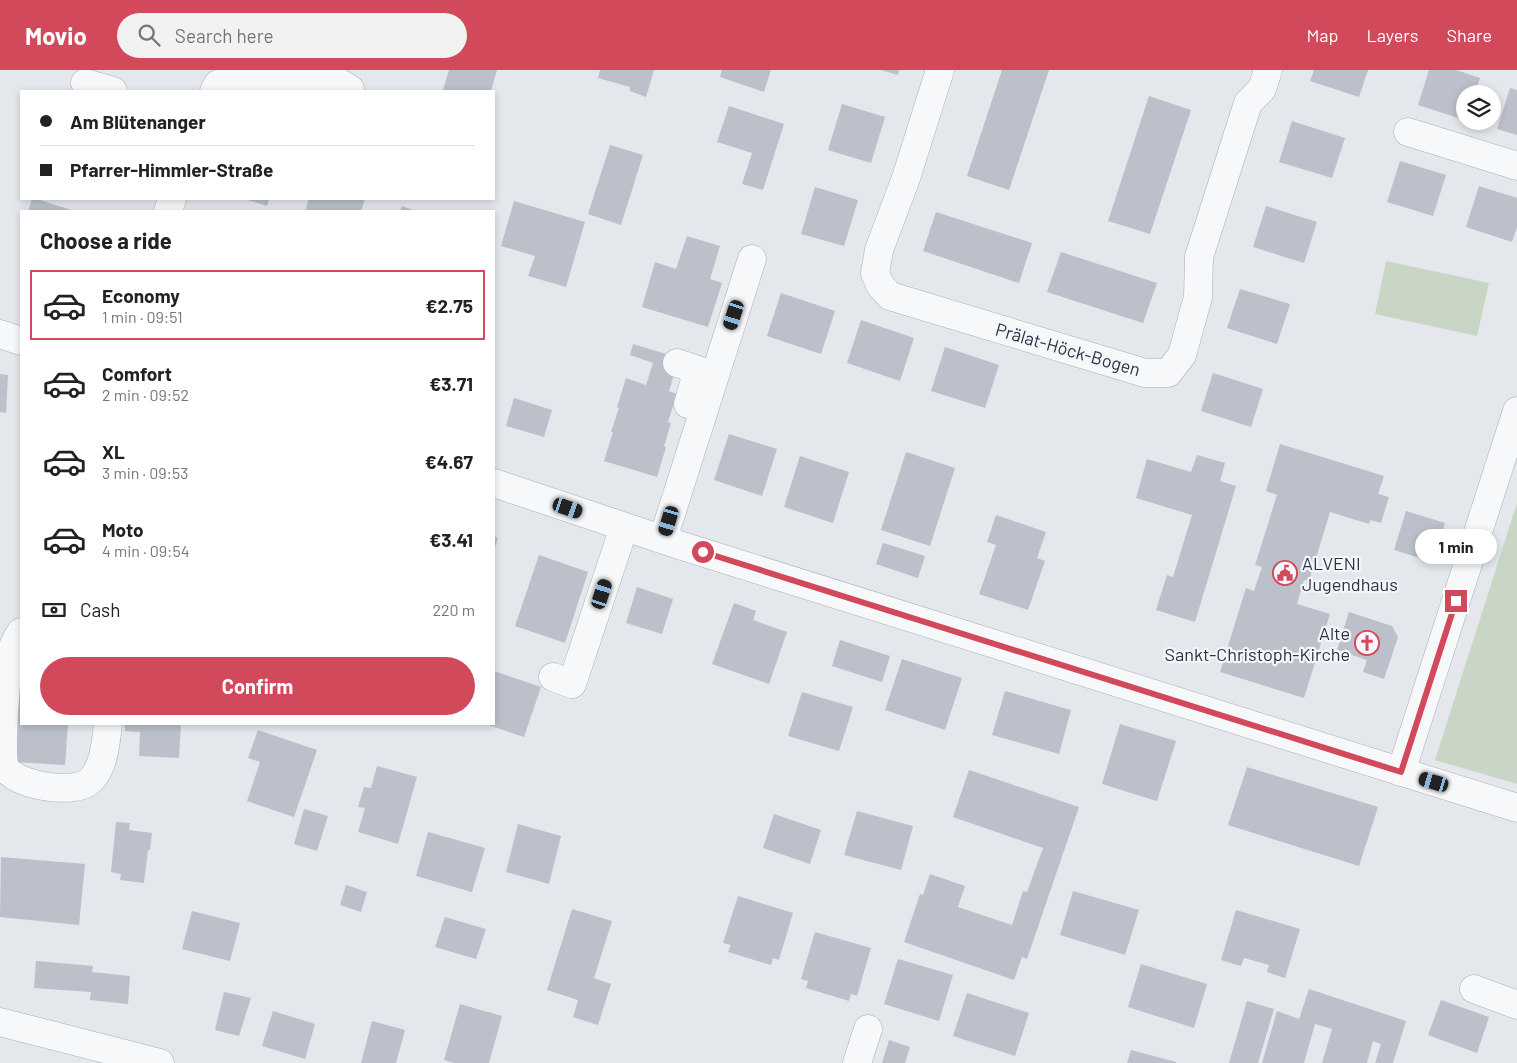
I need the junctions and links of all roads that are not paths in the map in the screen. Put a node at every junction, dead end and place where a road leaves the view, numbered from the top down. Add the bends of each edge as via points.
1 (940, 70) edge
2 (1268, 70) edge
3 (85, 83) dead end
4 (110, 90) edge
5 (215, 90) edge
6 (350, 90) edge
7 (1408, 132) dead end
8 (1517, 166) edge
9 (752, 258) dead end
10 (0, 334) edge
11 (20, 341) edge
12 (677, 363) dead end
13 (1517, 411) edge
14 (495, 483) edge
15 (645, 534) junction
16 (20, 634) edge
17 (553, 677) dead end
18 (108, 725) edge
19 (1401, 772) junction
20 (1517, 808) edge
21 (1474, 989) dead end
22 (1517, 1005) edge
23 (0, 1022) edge
24 (868, 1028) dead end
25 (154, 1062) edge
26 (857, 1063) edge

1 - 2 street, Prälat-Höck-Bogen via 879,250 875,273 880,285 890,296 1145,373 1168,373 1182,355 1198,297 1199,257 1248,103 1262,89
3 - 4 street
5 - 6 street via 218,84 237,78 328,76
7 - 8 street
9 - 15 street
10 - 11 street
12 - 15 street via 698,370
13 - 19 street
14 - 15 street
15 - 17 street via 572,684
15 - 19 street
16 - 18 street via 10,657 2,747 5,767 15,777 32,784 73,788 89,782 99,767
19 - 20 street
21 - 22 street
23 - 25 street
24 - 26 street

